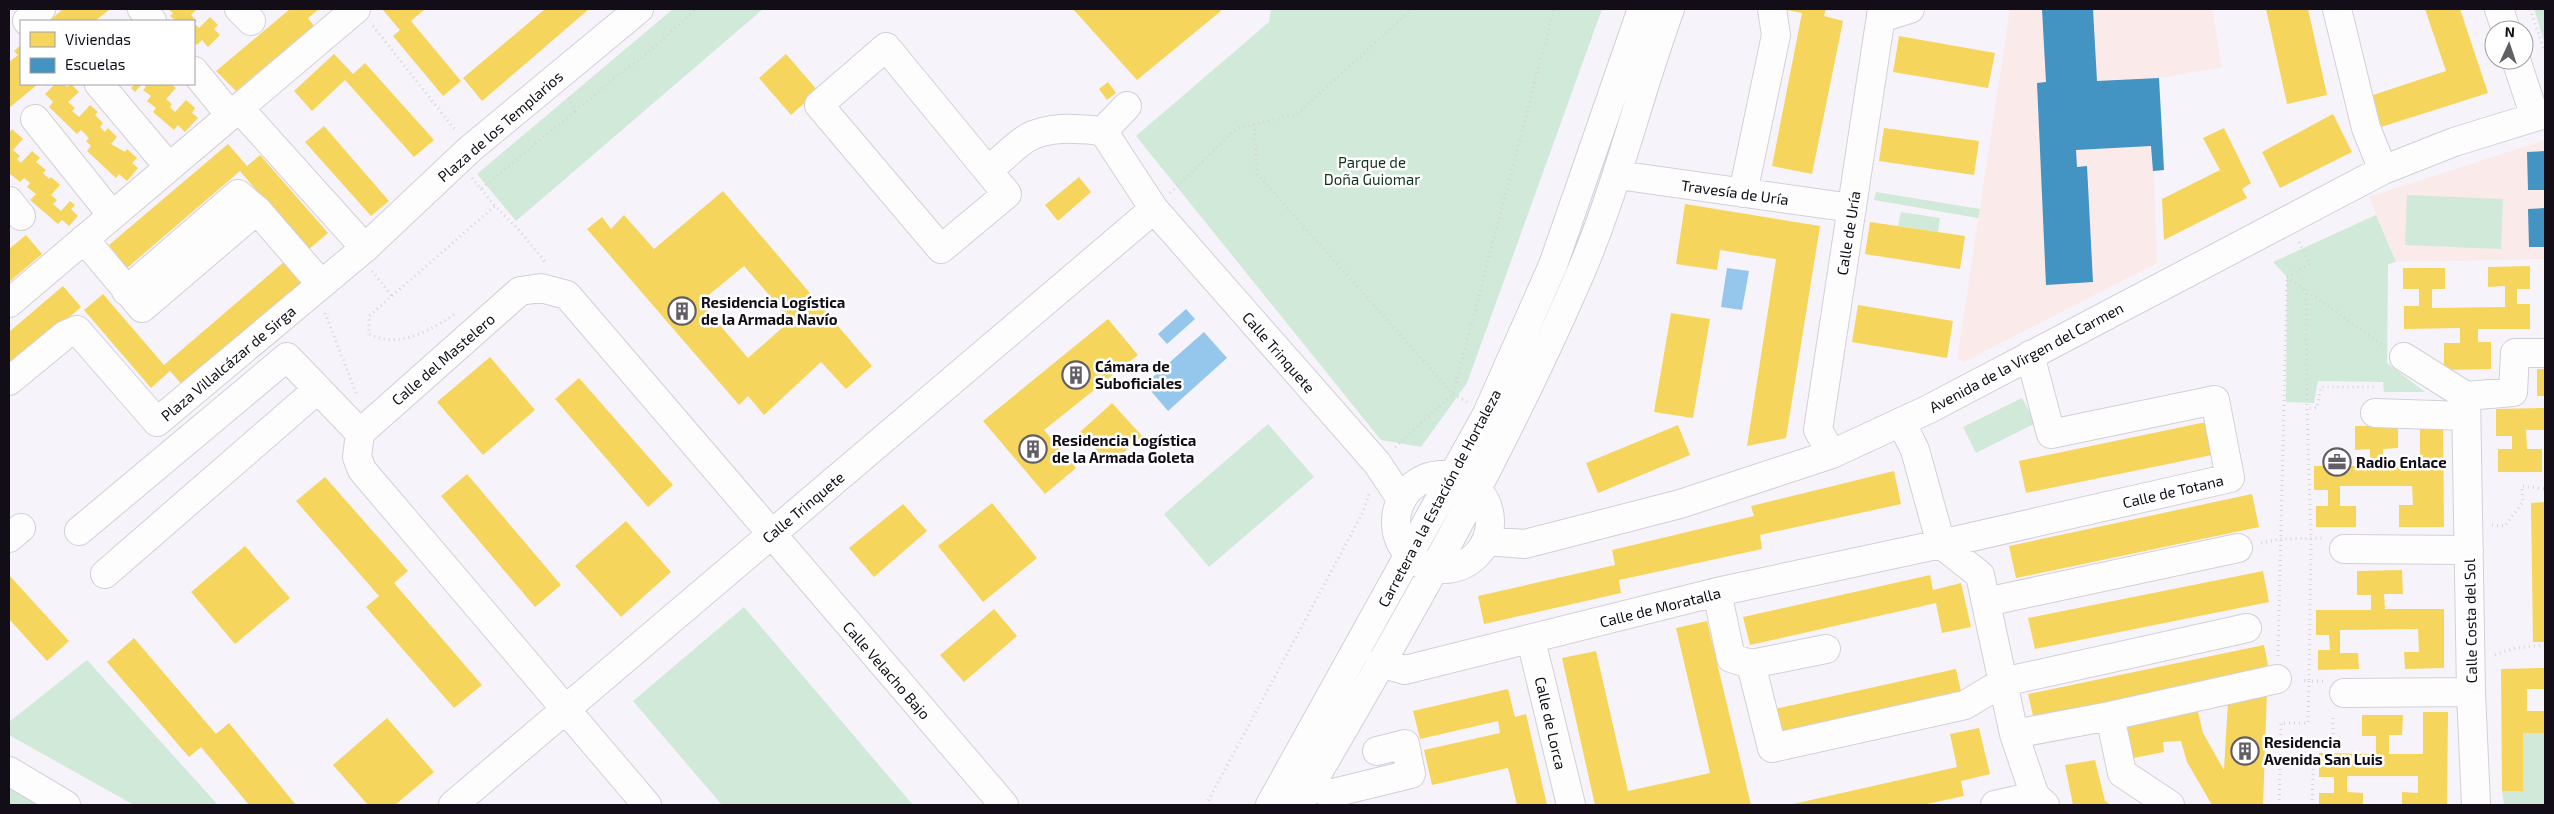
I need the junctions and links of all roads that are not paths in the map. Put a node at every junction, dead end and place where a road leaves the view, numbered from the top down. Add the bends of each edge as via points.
1 (41, 9) edge
2 (142, 9) edge
3 (639, 9) edge
4 (1642, 9) edge
5 (1670, 9) edge
6 (1772, 9) edge
7 (1910, 9) edge
8 (2337, 9) edge
9 (1881, 14) edge
10 (364, 17) edge
11 (28, 20) edge
12 (151, 20) edge
13 (20, 27) edge
14 (9, 37) edge
15 (2520, 70) edge
16 (195, 72) edge
17 (100, 85) edge
18 (1127, 106) dead end
19 (235, 112) junction
20 (2540, 115) edge
21 (35, 119) dead end
22 (1104, 131) junction
23 (169, 167) junction
24 (2383, 170) junction
25 (988, 171) junction
26 (1618, 175) junction
27 (1743, 193) junction
28 (1852, 208) junction
29 (1154, 209) junction
30 (112, 215) junction
31 (84, 239) junction
32 (365, 256) junction
33 (321, 284) junction
34 (9, 303) edge
35 (2393, 351) road end
36 (2545, 353) edge
37 (2030, 354) junction
38 (9, 381) edge
39 (318, 389) junction
40 (2466, 406) junction
41 (2376, 413) road end
42 (1901, 422) junction
43 (360, 433) junction
44 (1832, 454) junction
45 (1452, 475) junction
46 (1476, 488) junction
47 (1401, 499) junction
48 (79, 531) dead end
49 (770, 535) junction
50 (2469, 537) junction
51 (1487, 541) junction
52 (1941, 544) junction
53 (2238, 548) dead end
54 (2344, 549) dead end
55 (1409, 556) junction
56 (1433, 569) junction
57 (105, 574) dead end
58 (1717, 592) junction
59 (1986, 602) junction
60 (2247, 628) dead end
61 (1531, 640) junction
62 (1826, 649) dead end
63 (1380, 663) junction
64 (1751, 664) junction
65 (2278, 679) road end
66 (2003, 682) junction
67 (2471, 692) junction
68 (2339, 700) road end
69 (566, 710) junction
70 (2110, 716) junction
71 (2014, 734) junction
72 (1376, 751) dead end
73 (9, 771) edge
74 (1306, 794) edge
75 (2040, 801) edge
76 (66, 805) edge
77 (453, 805) edge
78 (647, 805) edge
79 (1003, 805) edge
80 (1270, 805) edge
81 (1570, 805) edge
82 (1995, 805) edge
83 (2170, 805) edge
84 (2476, 805) edge

1 - 11 street
2 - 12 street
3 - 32 street, Plaza de los Templarios via 470,149
4 - 45 street, Carretera a la Estación de Hortaleza via 1553,265 1487,414
5 - 26 street, Carretera a la Estación de Hortaleza
6 - 27 street via 1776,35
7 - 9 street
8 - 24 street via 2366,128
9 - 28 street, Calle de Uría
10 - 19 street
13 - 14 street
15 - 20 street
16 - 19 street
17 - 23 street
18 - 22 street
19 - 23 street
19 - 32 street
20 - 24 street, Avenida de la Virgen del Carmen via 2454,142
21 - 30 street
22 - 25 street via 1068,128 1044,132 1027,138
22 - 29 street, Calle Trinquete
23 - 30 street
24 - 37 street, Avenida de la Virgen del Carmen
25 - 25 street via 886,47 819,105 941,249 1007,194
26 - 27 street, Travesía de Uría
26 - 46 street, Carretera a la Estación de Hortaleza via 1578,280
27 - 28 street, Travesía de Uría
28 - 44 street, Calle de Uría via 1818,430
29 - 47 street, Calle Trinquete via 1377,463
29 - 49 street, Calle Trinquete
30 - 31 street
31 - 33 street via 142,308 257,210
31 - 34 street
32 - 33 street, Plaza Villalcázar de Sirga
33 - 38 street, Plaza Villalcázar de Sirga via 157,422 77,330 65,335
35 - 40 street
36 - 40 street via 2515,353 2513,392
37 - 42 street, Avenida de la Virgen del Carmen
37 - 52 street, Calle de Totana via 2051,434 2215,400 2230,478
39 - 43 street
39 - 48 street via 287,357
39 - 57 street
40 - 41 street
40 - 50 street, Calle Costa del Sol
42 - 44 street, Avenida de la Virgen del Carmen
42 - 52 street via 1915,450
43 - 49 street, Calle del Mastelero via 520,291 541,288 557,291 567,295
43 - 69 street via 357,457 362,470
44 - 51 street, Avenida de la Virgen del Carmen via 1680,504 1616,521 1524,544
45 - 46 street
45 - 47 street via 1423,479 1410,487
45 - 55 street, Carretera a la Estación de Hortaleza
46 - 51 street via 1490,513
46 - 56 street, Carretera a la Estación de Hortaleza
47 - 55 street via 1395,529
49 - 69 street, Calle Trinquete
49 - 79 street, Calle Velacho Bajo
50 - 54 street, Calle Costa del Sol
50 - 67 street, Calle Costa del Sol
51 - 56 street via 1478,555 1465,564 1450,569
52 - 58 street, Calle de Moratalla
52 - 59 street via 1980,575
53 - 59 street
55 - 56 street
55 - 80 street, Carretera a la Estación de Hortaleza
56 - 63 street, Carretera a la Estación de Hortaleza
58 - 61 street, Calle de Moratalla
58 - 64 street via 1731,658
59 - 66 street
60 - 66 street
61 - 63 street, Calle de Moratalla via 1405,670
61 - 81 street, Calle de Lorca
62 - 64 street
63 - 74 street, Carretera a la Estación de Hortaleza
64 - 66 street via 1772,748 1965,705
65 - 70 street
66 - 71 street
67 - 68 street, Calle Costa del Sol
67 - 84 street, Calle Costa del Sol
69 - 77 street, Calle Trinquete
69 - 78 street
70 - 71 street
70 - 83 street via 2122,773
71 - 75 street
72 - 74 street via 1405,744 1411,774 1329,794
73 - 76 street
75 - 82 street

